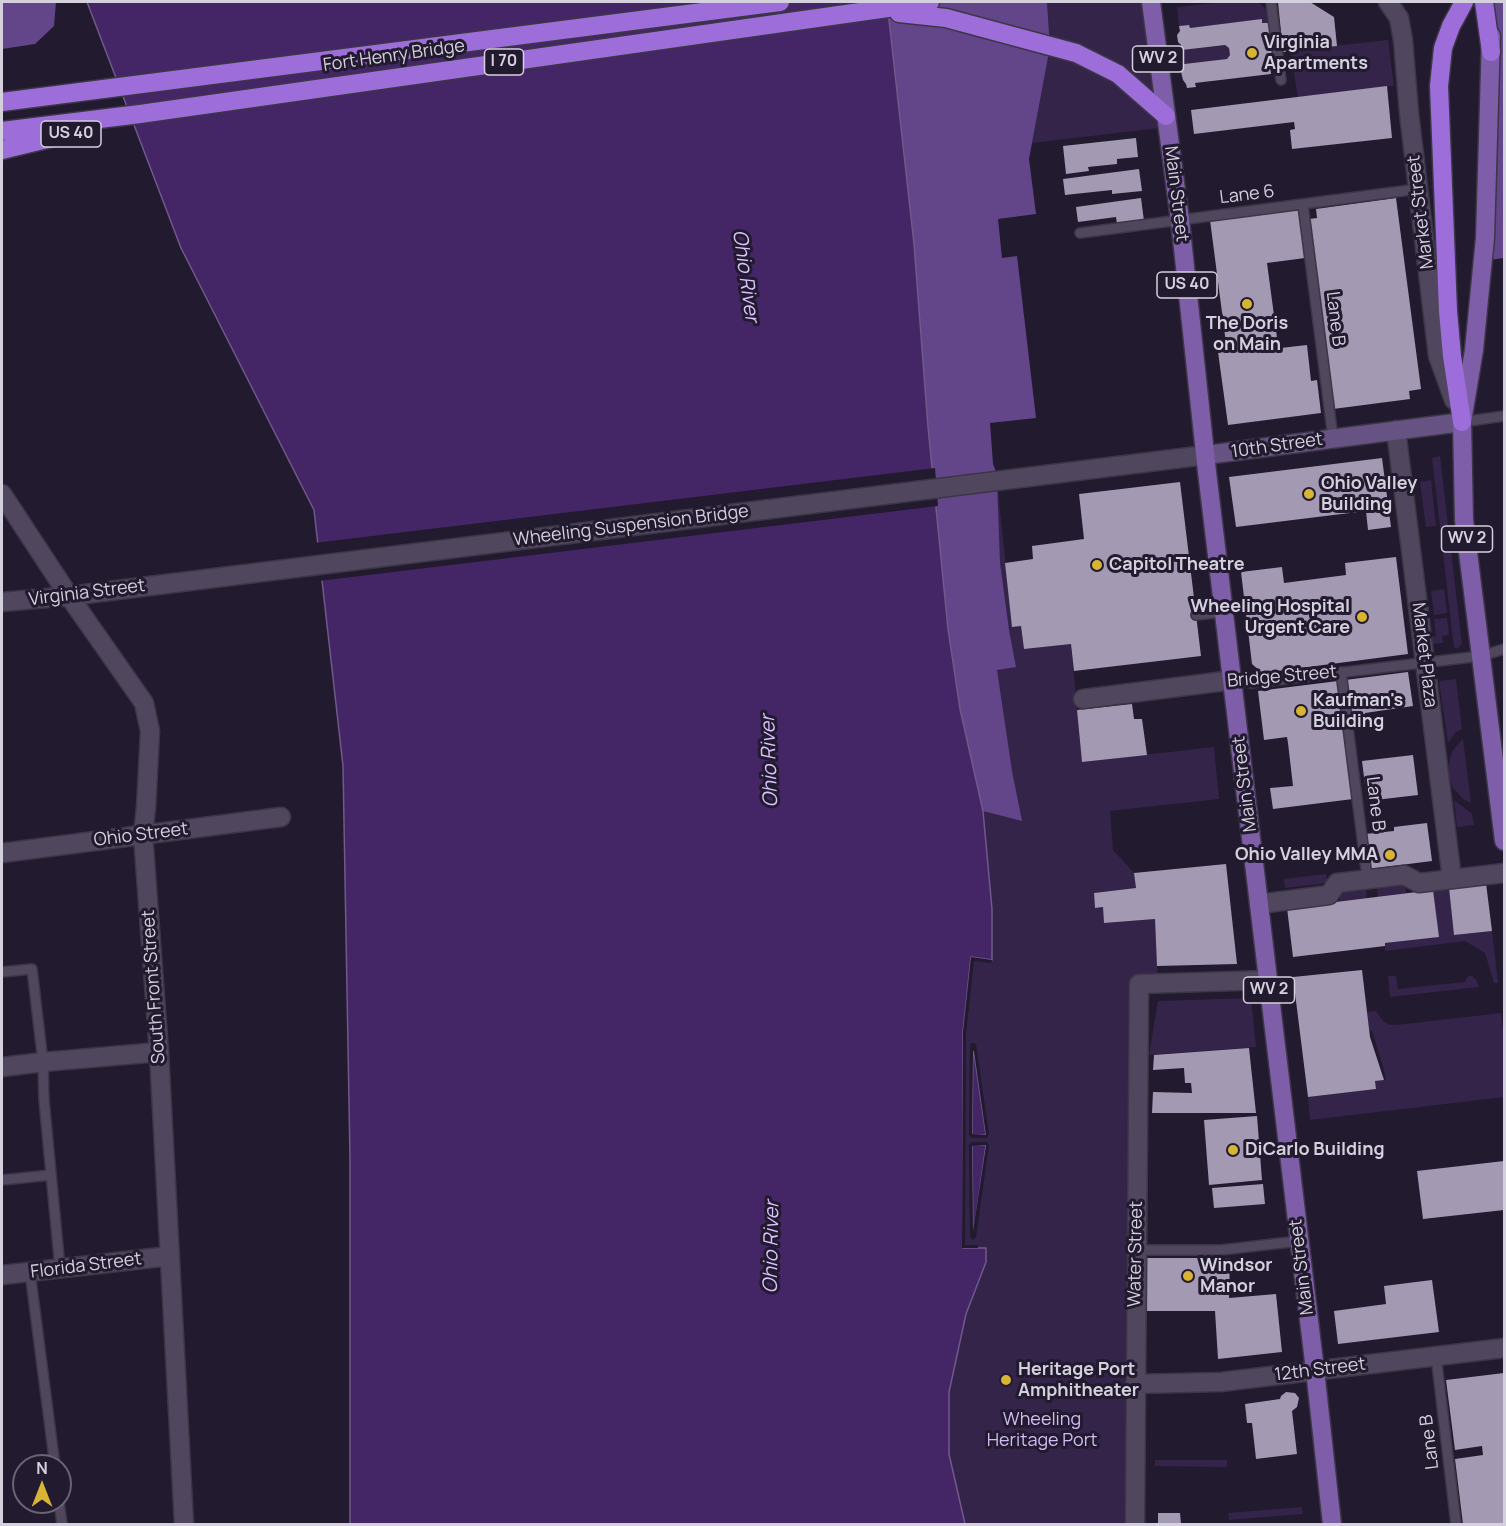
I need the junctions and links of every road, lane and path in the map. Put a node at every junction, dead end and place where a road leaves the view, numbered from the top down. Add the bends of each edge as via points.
1 (780, 2) edge
2 (930, 2) edge
3 (1151, 2) edge
4 (1271, 2) edge
5 (1388, 2) edge
6 (1464, 2) edge
7 (1484, 2) edge
8 (1492, 2) edge
9 (868, 9) junction
10 (1491, 52) junction
11 (1281, 80) dead end
12 (83, 92) junction
13 (2, 93) edge
14 (2, 102) edge
15 (140, 114) junction
16 (1166, 116) junction
17 (2, 131) edge
18 (2, 150) edge
19 (1418, 189) junction
20 (1303, 205) junction
21 (1180, 220) junction
22 (1080, 233) dead end
23 (1504, 416) edge
24 (1462, 422) junction
25 (1396, 430) junction
26 (1333, 438) junction
27 (1206, 455) junction
28 (1091, 470) joint
29 (2, 494) edge
30 (172, 583) joint
31 (69, 596) junction
32 (2, 602) edge
33 (1224, 612) junction
34 (1196, 615) dead end
35 (1504, 649) edge
36 (1481, 656) junction
37 (1425, 663) junction
38 (1341, 672) junction
39 (1233, 680) junction
40 (1083, 699) dead end
41 (281, 818) dead end
42 (143, 834) junction
43 (1504, 842) edge
44 (2, 853) edge
45 (1366, 869) dead end
46 (1504, 873) edge
47 (1452, 879) junction
48 (1259, 904) junction
49 (2, 972) edge
50 (1268, 980) junction
51 (159, 1052) junction
52 (43, 1062) junction
53 (2, 1067) edge
54 (51, 1175) junction
55 (2, 1180) edge
56 (1299, 1241) junction
57 (1136, 1250) junction
58 (170, 1256) junction
59 (60, 1268) junction
60 (30, 1272) junction
61 (2, 1275) edge
62 (1504, 1348) edge
63 (1436, 1356) junction
64 (1315, 1370) junction
65 (1135, 1384) junction
66 (53, 1454) edge
67 (184, 1524) edge
68 (1135, 1524) edge
69 (1332, 1524) edge
70 (1456, 1524) edge

1 - 12 highway, Fort Henry Bridge / I 70
2 - 9 highway, I 70
3 - 16 main road, WV 2
4 - 11 lane
5 - 19 street, Market Street via 1399,18 1403,40
6 - 24 highway via 1443,48 1439,87 1448,311
7 - 10 highway
8 - 10 main road, Market Street
9 - 15 highway, Fort Henry Bridge / I 70
9 - 16 highway via 946,18 1076,53 1118,74
10 - 24 main road, Market Street via 1485,238
12 - 13 highway
12 - 14 highway, I 70
15 - 17 highway, I 70
15 - 18 highway, US 40
16 - 21 main road, Main Street / US 40
19 - 20 lane, Lane 6
19 - 24 street, Market Street via 1438,356
20 - 21 lane, Lane 6
20 - 26 lane, Lane B
21 - 22 lane, Lane 6
21 - 27 main road, Main Street / US 40
23 - 24 lane
24 - 25 main road, 10th Street
24 - 36 main road, Market Street / WV 2 via 1464,520
25 - 26 main road, 10th Street
25 - 37 street, Market Plaza
26 - 27 main road, 10th Street
27 - 28 street, 10th Street
27 - 33 main road, Main Street / WV 2
28 - 30 street, Wheeling Suspension Bridge
29 - 31 street, South Front Street
30 - 31 street, Virginia Street
31 - 32 street, Virginia Street
31 - 42 street, South Front Street via 144,703 150,731
33 - 34 lane
33 - 39 main road, Main Street / WV 2
35 - 36 lane, Bridge Street
36 - 37 lane, Bridge Street
36 - 43 main road, Market Street / WV 2
37 - 38 lane, Bridge Street
37 - 47 street, Market Plaza
38 - 39 lane, Bridge Street via 1252,683
38 - 45 lane, Lane B
39 - 40 street, Bridge Street
39 - 48 main road, Main Street / WV 2
41 - 42 street, Ohio Street
42 - 44 street, Ohio Street
42 - 51 street, South Front Street
46 - 47 street
47 - 48 street via 1419,883 1404,875 1337,883 1329,895
48 - 50 main road, Main Street / WV 2
49 - 52 lane via 32,969
50 - 56 main road, Main Street / WV 2
50 - 57 street, Water Street via 1139,984
51 - 52 street
51 - 58 street, South Front Street
52 - 53 street
52 - 54 lane
54 - 55 lane
54 - 59 lane
56 - 57 lane via 1221,1250
56 - 64 main road, Main Street / WV 2
57 - 65 street, Water Street
58 - 59 street, Florida Street
58 - 67 street, South Front Street
59 - 60 street, Florida Street
60 - 61 street, Florida Street
60 - 66 lane
62 - 63 street, 12th Street
63 - 64 street, 12th Street
63 - 70 lane, Lane B
64 - 65 street, 12th Street via 1221,1382
64 - 69 main road, Main Street / WV 2
65 - 68 street, Water Street

